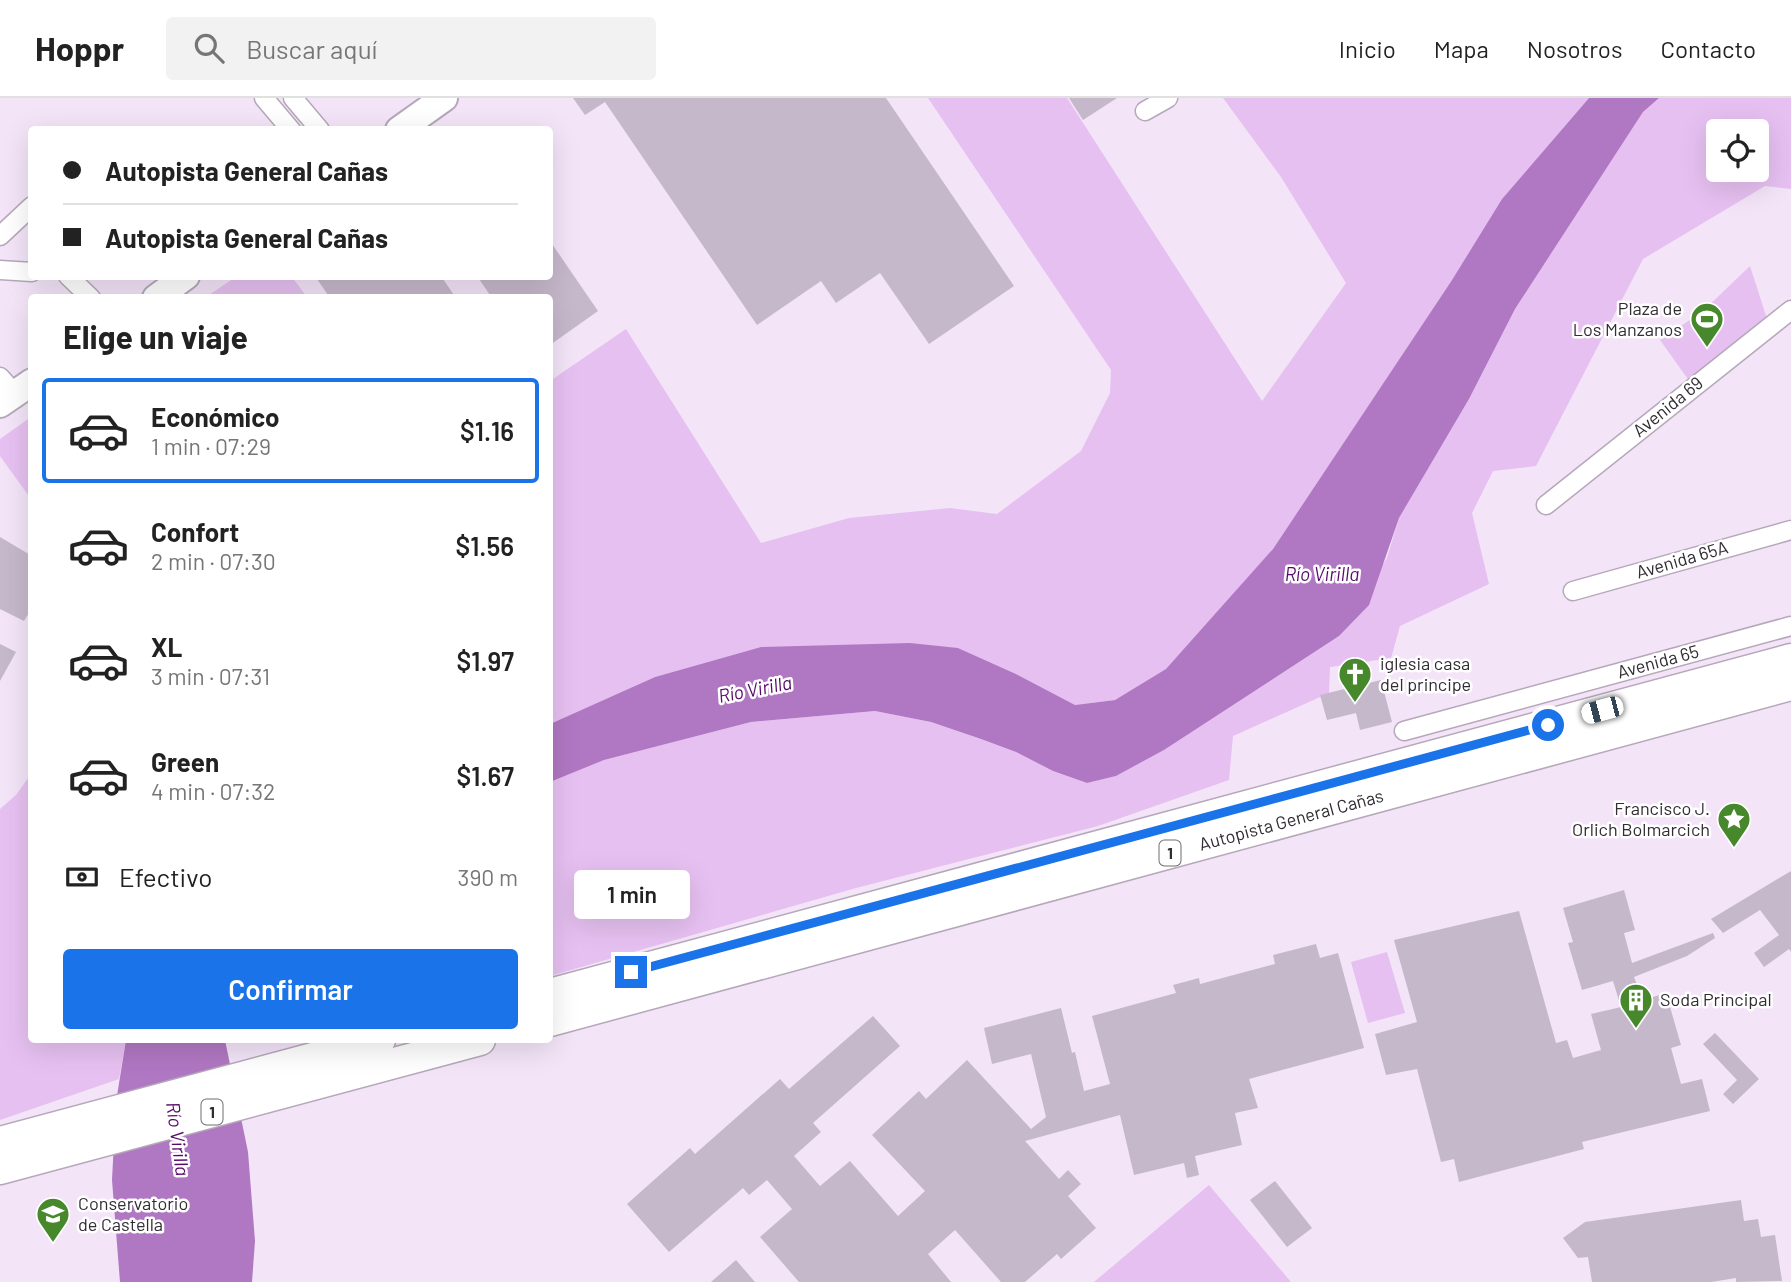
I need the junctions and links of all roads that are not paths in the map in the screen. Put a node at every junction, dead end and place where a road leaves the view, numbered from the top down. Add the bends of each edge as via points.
1 (264, 98) edge
2 (293, 98) edge
3 (444, 98) edge
4 (1168, 98) edge
5 (1145, 111) dead end
6 (288, 126) edge
7 (317, 126) edge
8 (405, 126) edge
9 (28, 210) edge
10 (0, 236) edge
11 (0, 270) edge
12 (28, 272) edge
13 (72, 280) edge
14 (181, 280) edge
15 (87, 294) edge
16 (161, 294) edge
17 (1791, 310) edge
18 (1546, 505) dead end
19 (1791, 530) edge
20 (1573, 591) dead end
21 (1791, 626) edge
22 (1791, 659) edge
23 (1791, 685) edge
24 (1404, 731) dead end
25 (553, 993) edge
26 (553, 1020) edge
27 (370, 1043) edge
28 (468, 1043) edge
29 (9, 1153) edge

1 - 6 street
2 - 7 street
3 - 8 main road
4 - 5 street
9 - 10 street
11 - 12 street
13 - 15 street
14 - 16 main road
17 - 18 street, Avenida 69
19 - 20 street, Avenida 65A
21 - 24 street, Avenida 65
22 - 25 highway, Autopista General Cañas / 1
23 - 26 highway, Autopista General Cañas / 1
27 - 29 highway, 1
28 - 29 highway, 1

